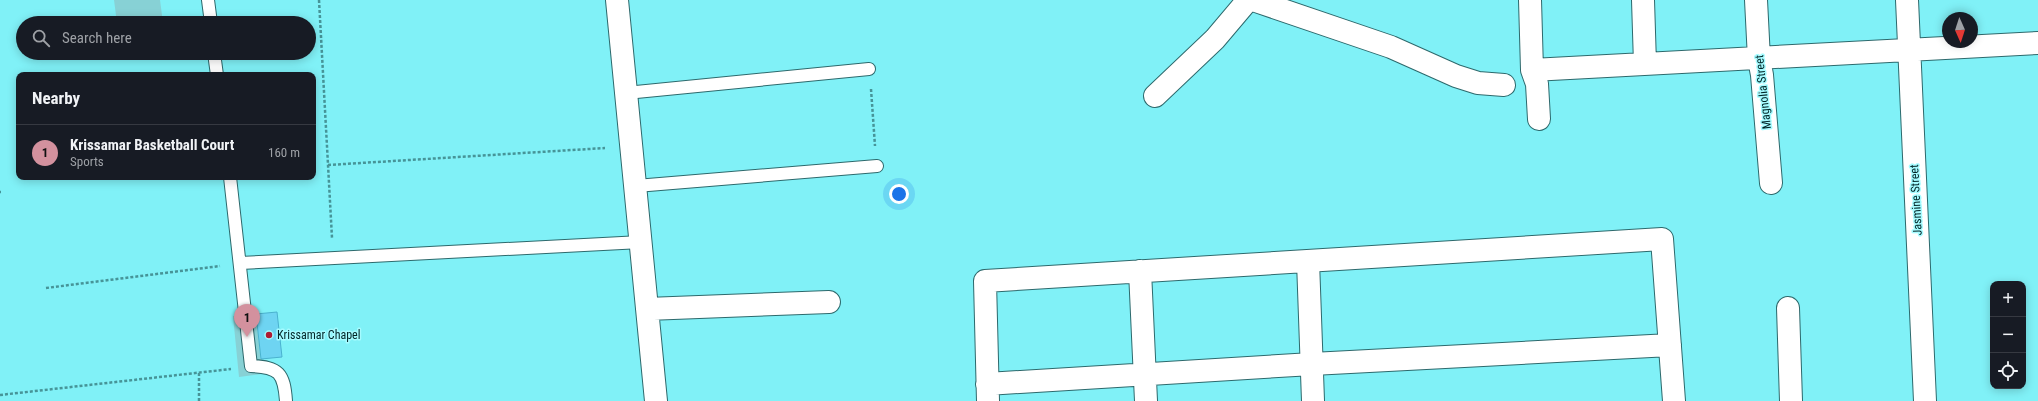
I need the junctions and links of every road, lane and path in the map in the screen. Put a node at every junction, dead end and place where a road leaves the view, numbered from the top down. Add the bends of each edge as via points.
1 (208, 0) edge
2 (319, 0) edge
3 (617, 0) edge
4 (1248, 0) edge
5 (1253, 0) edge
6 (1530, 0) edge
7 (1643, 0) edge
8 (1756, 0) edge
9 (1906, 0) edge
10 (210, 16) edge
11 (2038, 43) edge
12 (1909, 51) junction
13 (1759, 59) junction
14 (215, 60) edge
15 (1645, 64) junction
16 (869, 69) joint
17 (1532, 70) junction
18 (217, 72) edge
19 (1504, 85) dead end
20 (626, 93) junction
21 (1155, 96) dead end
22 (1539, 119) dead end
23 (632, 146) junction
24 (328, 165) junction
25 (877, 166) joint
26 (230, 180) edge
27 (1771, 183) dead end
28 (636, 186) junction
29 (641, 242) junction
30 (333, 258) junction
31 (1308, 261) junction
32 (240, 263) junction
33 (1140, 271) junction
34 (46, 288) dead end
35 (829, 302) dead end
36 (1788, 308) dead end
37 (647, 309) junction
38 (1670, 345) junction
39 (1312, 364) junction
40 (251, 366) junction
41 (199, 373) junction
42 (1144, 374) junction
43 (988, 392) edge
44 (0, 395) edge
45 (199, 401) edge
46 (286, 401) edge
47 (656, 401) edge
48 (1146, 401) edge
49 (1313, 401) edge
50 (1674, 401) edge
51 (1791, 401) edge
52 (1925, 401) edge

1 - 10 lane
2 - 24 path
3 - 20 street
4 - 21 street via 1215,39
5 - 19 street via 1391,47 1456,76 1478,83
6 - 17 street
7 - 15 street
8 - 13 street, Magnolia Street
9 - 12 street, Jasmine Street
11 - 12 street
12 - 13 street
12 - 52 street, Jasmine Street
13 - 15 street
13 - 27 street, Magnolia Street
14 - 18 lane
15 - 17 street
16 - 20 lane
16 - 25 path
17 - 22 street via 1537,84
20 - 23 street
23 - 24 path
23 - 28 street
24 - 30 path
25 - 28 lane
26 - 32 lane
28 - 29 street
29 - 30 lane
29 - 37 street
30 - 32 lane
31 - 33 street
31 - 38 street via 1662,239
31 - 39 street
32 - 34 path
32 - 40 lane
33 - 42 street
33 - 43 street via 984,281
35 - 37 street
36 - 51 street
37 - 47 street
38 - 39 street
38 - 50 street
39 - 42 street
39 - 49 street
40 - 41 path
40 - 46 lane via 272,369 279,373
41 - 44 path
41 - 45 path
42 - 43 street
42 - 48 street

